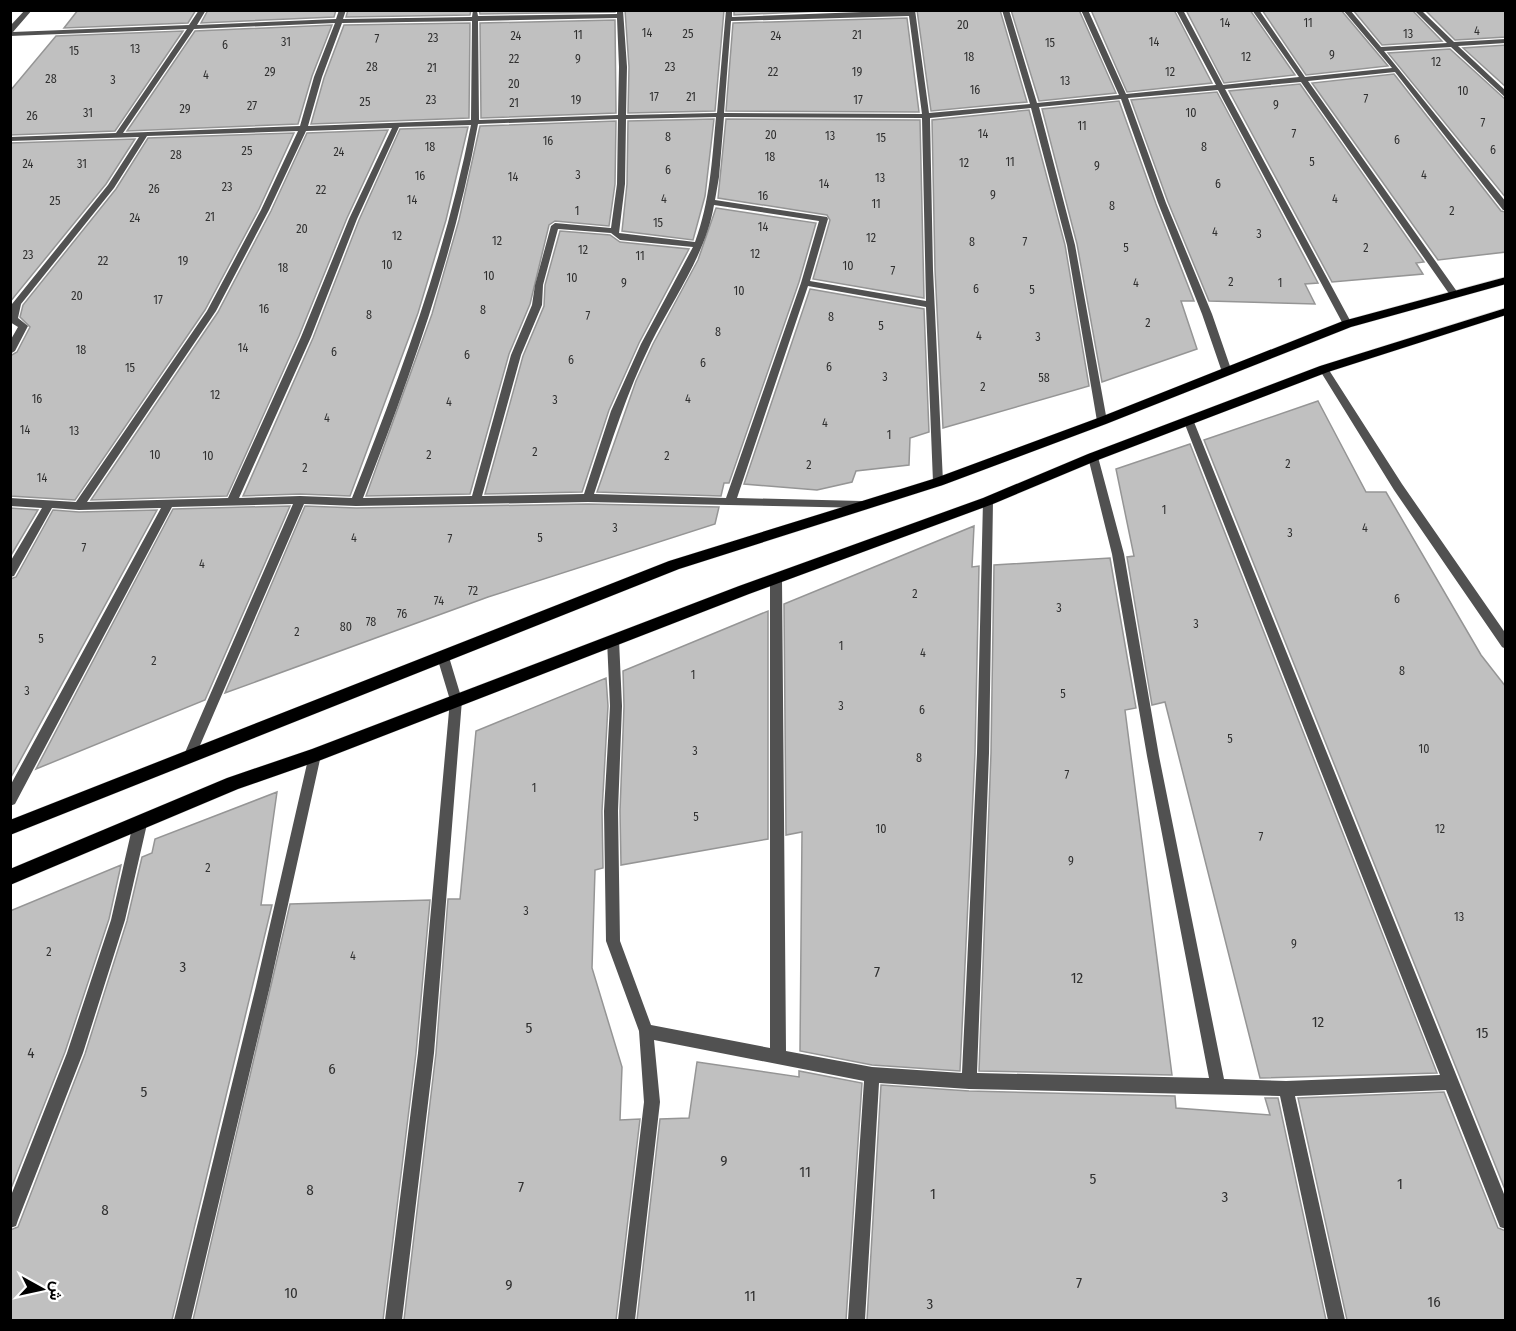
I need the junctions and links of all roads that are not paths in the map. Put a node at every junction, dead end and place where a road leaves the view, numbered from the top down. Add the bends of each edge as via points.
1 (29, 10) edge
2 (203, 10) edge
3 (343, 10) edge
4 (1005, 10) edge
5 (1084, 10) edge
6 (1179, 10) edge
7 (1255, 10) edge
8 (1346, 10) edge
9 (1417, 10) edge
10 (912, 12) edge
11 (620, 13) edge
12 (475, 15) edge
13 (729, 15) edge
14 (338, 21) junction
15 (192, 27) junction
16 (10, 33) edge
17 (1506, 41) edge
18 (1452, 45) junction
19 (1380, 49) junction
20 (1397, 69) junction
21 (1302, 78) junction
22 (1219, 87) junction
23 (1506, 96) edge
24 (1124, 97) junction
25 (1035, 107) junction
26 (719, 115) junction
27 (926, 116) junction
28 (621, 117) junction
29 (475, 122) junction
30 (398, 124) junction
31 (304, 127) junction
32 (145, 134) junction
33 (118, 135) junction
34 (10, 139) edge
35 (711, 202) junction
36 (1506, 208) edge
37 (615, 231) junction
38 (698, 245) junction
39 (1506, 280) edge
40 (805, 283) junction
41 (1453, 293) junction
42 (930, 305) junction
43 (1506, 311) edge
44 (1347, 324) junction
45 (10, 351) edge
46 (1324, 369) junction
47 (1227, 372) junction
48 (1102, 421) junction
49 (1189, 422) junction
50 (1093, 457) junction
51 (938, 482) junction
52 (588, 498) junction
53 (300, 500) junction
54 (476, 500) junction
55 (988, 501) junction
56 (10, 502) edge
57 (232, 502) junction
58 (356, 502) junction
59 (730, 502) junction
60 (50, 503) junction
61 (168, 504) junction
62 (861, 505) junction
63 (79, 506) junction
64 (10, 573) edge
65 (776, 580) junction
66 (613, 640) junction
67 (1506, 644) edge
68 (443, 657) junction
69 (456, 700) junction
70 (315, 755) junction
71 (189, 758) junction
72 (10, 800) edge
73 (140, 824) junction
74 (10, 828) edge
75 (10, 877) edge
76 (646, 1031) junction
77 (778, 1058) junction
78 (873, 1075) junction
79 (969, 1081) junction
80 (1452, 1082) junction
81 (1218, 1086) junction
82 (1286, 1089) junction
83 (10, 1220) edge
84 (1506, 1221) edge
85 (182, 1320) edge
86 (393, 1320) edge
87 (626, 1320) edge
88 (856, 1320) edge
89 (1336, 1320) edge

1 - 16 street
2 - 15 street
3 - 14 street
4 - 25 street
5 - 24 street
6 - 22 street
7 - 21 street
8 - 19 street
9 - 18 street
10 - 13 street
10 - 27 street
11 - 12 street
11 - 28 street
12 - 14 street
12 - 29 street
13 - 26 street
14 - 15 street
14 - 31 street
15 - 16 street
15 - 33 street
17 - 18 street
18 - 19 street
18 - 23 street
19 - 20 street
20 - 21 street
20 - 36 street
21 - 22 street
21 - 41 street
22 - 24 street
22 - 44 street
24 - 25 street
24 - 47 street
25 - 27 street
25 - 48 street via 1071,245
26 - 27 street
26 - 28 street
26 - 35 street
27 - 42 street
28 - 29 street
28 - 37 street via 621,184
29 - 30 street
29 - 58 street via 429,300
30 - 31 street
30 - 57 street via 353,219 306,337
31 - 32 street
31 - 63 street via 211,311
32 - 33 street
32 - 45 street via 104,195 17,304 13,319 23,326
33 - 34 street
35 - 38 street
35 - 40 street via 824,219
37 - 38 street via 620,237
37 - 54 street via 555,226 537,305 516,355
38 - 52 street via 616,411
39 - 41 main road
40 - 42 street
40 - 59 street
41 - 44 main road
42 - 51 street
43 - 46 main road
44 - 47 main road
46 - 49 main road
46 - 67 street via 1398,488
47 - 48 main road
48 - 51 main road
49 - 50 main road
49 - 80 street
50 - 55 main road
50 - 81 street via 1118,554
51 - 62 main road
52 - 54 street
52 - 59 street
53 - 57 street
53 - 58 street
53 - 71 street
54 - 58 street
55 - 65 main road
55 - 79 street via 983,753
56 - 60 street
57 - 61 street
59 - 62 street
60 - 63 street
60 - 64 street
61 - 63 street
61 - 72 street
62 - 68 main road via 674,565
65 - 66 main road
65 - 77 street
66 - 69 main road
66 - 76 street via 613,941
68 - 69 street
68 - 71 main road
69 - 70 main road
69 - 86 street via 426,1053
70 - 73 main road via 233,783
70 - 85 street
71 - 74 main road
73 - 75 main road
73 - 83 street via 118,920 75,1053
76 - 77 street
76 - 87 street via 652,1102
77 - 78 street
78 - 79 street
78 - 88 street
79 - 81 street
80 - 82 street
80 - 84 street
81 - 82 street
82 - 89 street

